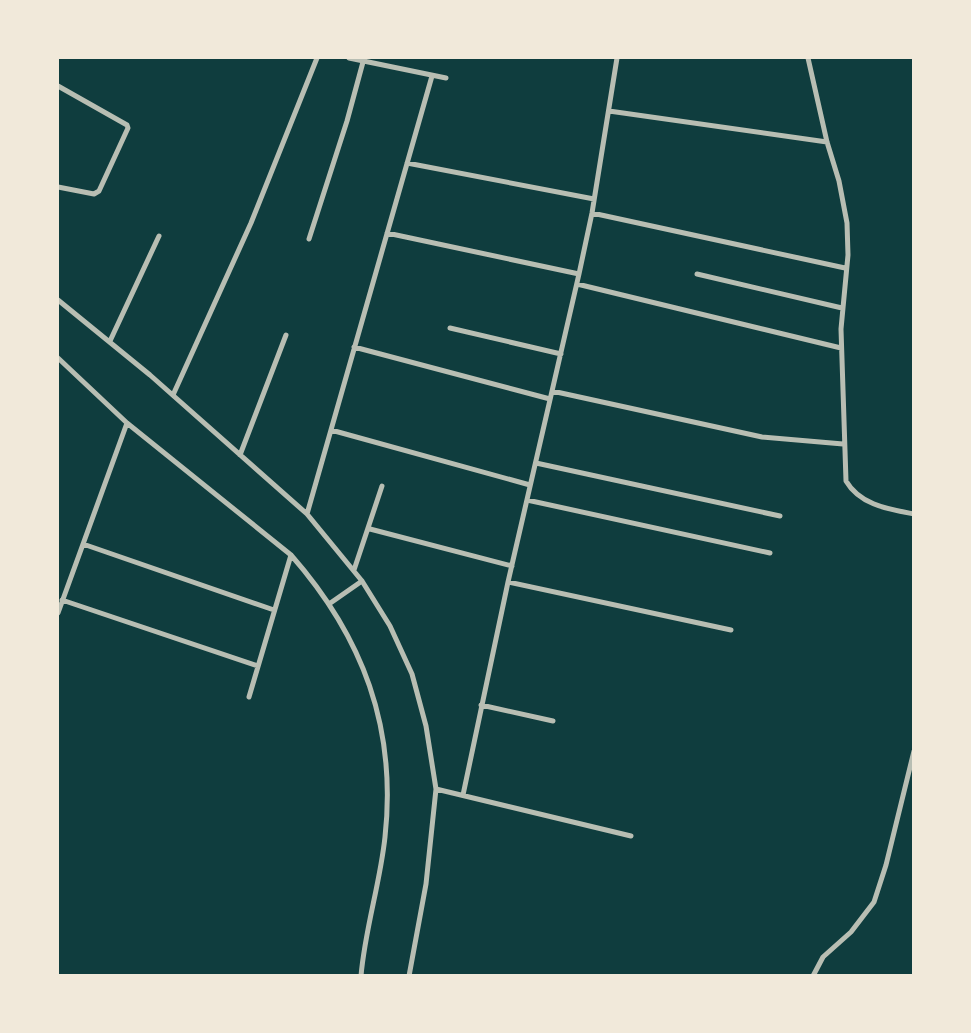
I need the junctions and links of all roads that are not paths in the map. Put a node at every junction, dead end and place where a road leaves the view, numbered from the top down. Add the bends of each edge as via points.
1 (317, 58) edge
2 (349, 58) edge
3 (617, 58) edge
4 (808, 58) edge
5 (363, 62) junction
6 (432, 76) junction
7 (446, 78) dead end
8 (58, 86) edge
9 (609, 110) junction
10 (827, 142) junction
11 (407, 163) junction
12 (58, 187) edge
13 (594, 199) junction
14 (592, 213) junction
15 (387, 234) junction
16 (160, 236) dead end
17 (309, 239) dead end
18 (845, 268) junction
19 (579, 274) junction
20 (698, 274) dead end
21 (577, 284) junction
22 (58, 300) edge
23 (842, 308) junction
24 (450, 328) dead end
25 (286, 335) dead end
26 (110, 341) junction
27 (354, 347) junction
28 (841, 348) junction
29 (561, 354) junction
30 (58, 358) edge
31 (552, 391) junction
32 (173, 395) junction
33 (550, 398) junction
34 (127, 423) junction
35 (330, 430) junction
36 (843, 444) junction
37 (240, 454) junction
38 (536, 463) junction
39 (530, 485) junction
40 (382, 486) dead end
41 (527, 500) junction
42 (307, 514) junction
43 (914, 514) edge
44 (780, 516) dead end
45 (370, 528) junction
46 (83, 544) junction
47 (770, 553) dead end
48 (291, 555) junction
49 (512, 566) junction
50 (354, 570) junction
51 (362, 581) junction
52 (508, 582) junction
53 (62, 600) junction
54 (329, 604) junction
55 (274, 610) junction
56 (58, 612) edge
57 (731, 630) dead end
58 (258, 666) junction
59 (249, 697) dead end
60 (481, 705) junction
61 (553, 721) dead end
62 (914, 751) edge
63 (436, 789) junction
64 (463, 795) junction
65 (631, 836) dead end
66 (361, 976) edge
67 (409, 976) edge
68 (813, 976) edge

1 - 32 street via 251,223
2 - 5 street
3 - 9 street
4 - 10 street
5 - 6 street
5 - 17 street
6 - 7 street
6 - 11 street
8 - 12 street via 128,128 99,191 94,194
9 - 10 street
9 - 13 street
10 - 18 street via 847,223
11 - 13 street
11 - 15 street
13 - 14 street
14 - 18 street
14 - 19 street
15 - 19 street
15 - 27 street
16 - 26 street
18 - 23 street
19 - 21 street
20 - 23 street
21 - 28 street
21 - 29 street
22 - 26 street
23 - 28 street
24 - 29 street
25 - 37 street
26 - 32 street
27 - 33 street
27 - 35 street
28 - 36 street
29 - 31 street
30 - 34 street
31 - 33 street
31 - 36 street via 762,437
32 - 37 street
33 - 38 street
34 - 46 street
34 - 48 street
35 - 39 street
35 - 42 street
36 - 43 street via 846,481 853,493 865,501
37 - 42 street
38 - 39 street
38 - 44 street
39 - 41 street
40 - 45 street
41 - 47 street
41 - 49 street
42 - 50 street
45 - 49 street
45 - 50 street
46 - 53 street
46 - 55 street
48 - 54 street
48 - 55 street
49 - 52 street
50 - 51 street
51 - 54 street
51 - 63 street via 390,626 412,674 426,726
52 - 57 street
52 - 60 street
53 - 56 street
53 - 58 street
54 - 66 street via 348,633 376,698 388,767 385,838
55 - 58 street
58 - 59 street
60 - 61 street
60 - 64 street
62 - 68 street via 874,902 851,932 823,957
63 - 64 street
63 - 67 street via 426,884
64 - 65 street

